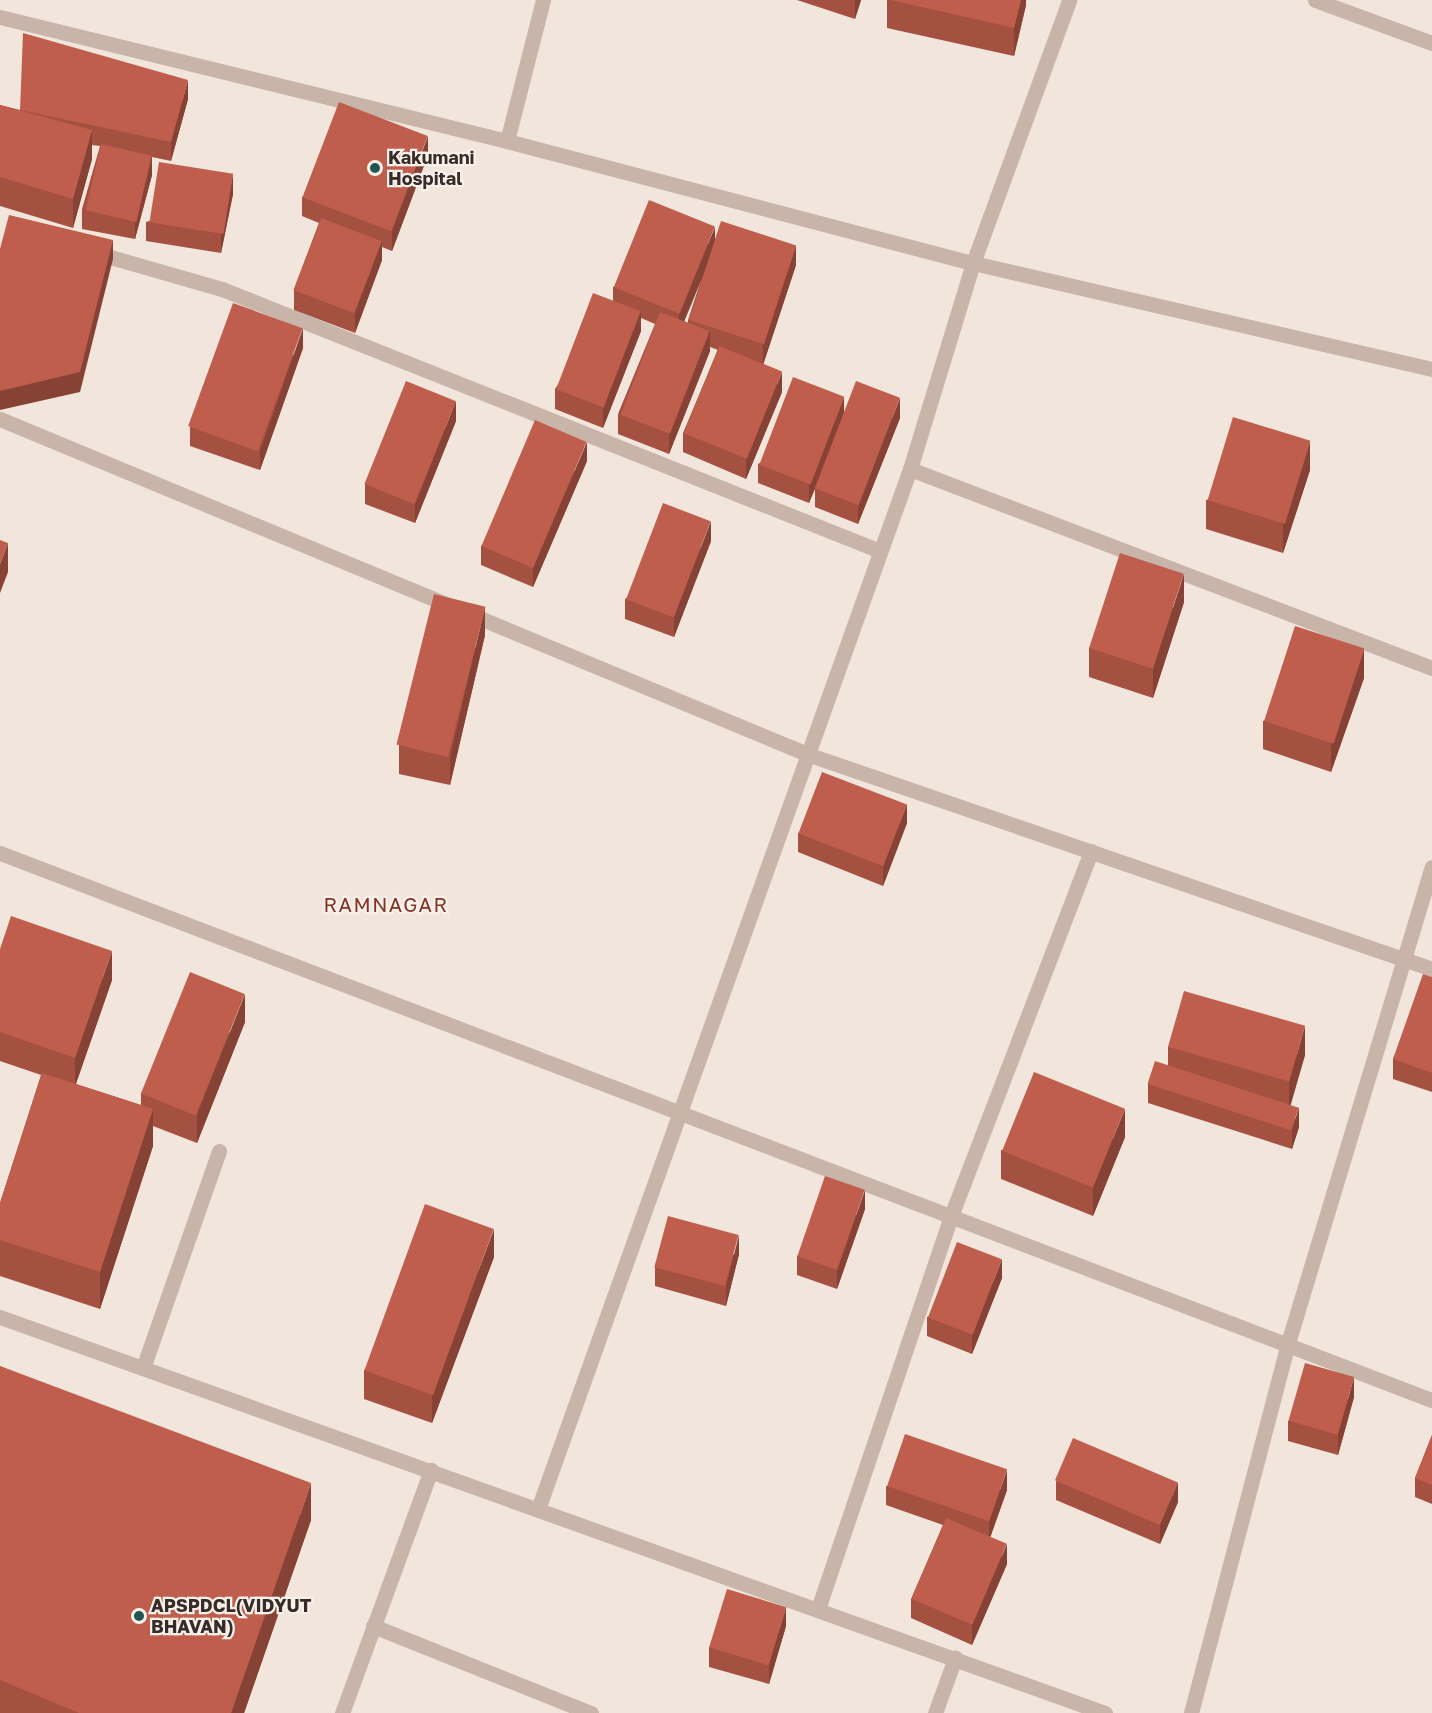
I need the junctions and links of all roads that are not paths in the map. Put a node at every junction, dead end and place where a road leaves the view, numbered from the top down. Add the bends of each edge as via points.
1 (543, 0) edge
2 (1069, 0) edge
3 (1315, 0) edge
4 (0, 17) edge
5 (1432, 43) edge
6 (507, 141) junction
7 (77, 248) edge
8 (973, 263) junction
9 (1432, 369) edge
10 (0, 419) edge
11 (910, 469) junction
12 (880, 551) junction
13 (1432, 668) edge
14 (807, 754) junction
15 (1091, 852) junction
16 (0, 853) edge
17 (1432, 867) edge
18 (1405, 959) junction
19 (1432, 969) edge
20 (681, 1115) junction
21 (219, 1151) dead end
22 (951, 1216) junction
23 (0, 1317) edge
24 (1288, 1343) junction
25 (143, 1368) junction
26 (1432, 1400) edge
27 (430, 1470) junction
28 (538, 1509) junction
29 (818, 1609) junction
30 (373, 1626) junction
31 (955, 1658) junction
32 (342, 1713) edge
33 (591, 1713) edge
34 (935, 1713) edge
35 (1105, 1713) edge
36 (1191, 1713) edge

1 - 6 street
2 - 8 street
3 - 5 street
4 - 6 street
6 - 8 street
7 - 12 street via 222,289
8 - 9 street
8 - 11 street
10 - 14 street
11 - 12 street
11 - 13 street
12 - 14 street
14 - 15 street
14 - 20 street
15 - 18 street
15 - 22 street
16 - 20 street
17 - 18 street
18 - 19 street
18 - 24 street
20 - 22 street
20 - 28 street
21 - 25 street
22 - 24 street
22 - 29 street
23 - 25 street
24 - 26 street
24 - 36 street
25 - 27 street
27 - 28 street
27 - 30 street
28 - 29 street
29 - 31 street
30 - 32 street
30 - 33 street
31 - 34 street
31 - 35 street

